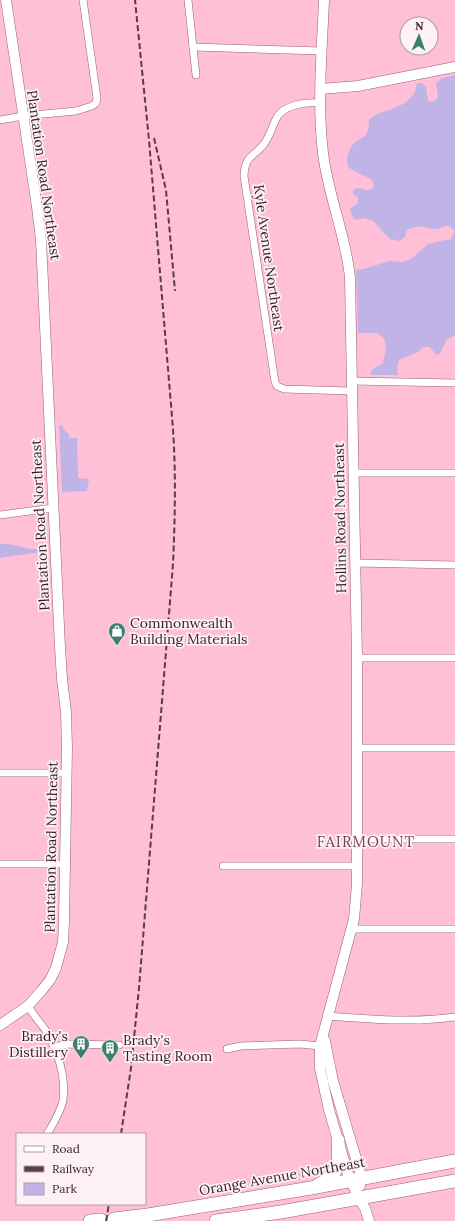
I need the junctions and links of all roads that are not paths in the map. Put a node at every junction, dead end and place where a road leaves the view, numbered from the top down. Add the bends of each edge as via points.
1 (6, 0) edge
2 (83, 0) edge
3 (188, 0) edge
4 (324, 0) edge
5 (194, 47) junction
6 (322, 51) junction
7 (455, 67) edge
8 (196, 75) dead end
9 (321, 90) junction
10 (321, 103) junction
11 (23, 116) junction
12 (0, 120) edge
13 (455, 383) edge
14 (351, 386) junction
15 (353, 472) junction
16 (455, 473) edge
17 (53, 508) junction
18 (0, 515) edge
19 (355, 563) junction
20 (455, 565) edge
21 (357, 658) junction
22 (455, 658) edge
23 (357, 748) junction
24 (455, 748) edge
25 (0, 773) edge
26 (66, 773) junction
27 (357, 839) junction
28 (455, 839) edge
29 (0, 864) edge
30 (65, 864) junction
31 (223, 866) dead end
32 (357, 866) junction
33 (352, 929) junction
34 (455, 930) edge
35 (28, 1006) junction
36 (327, 1016) junction
37 (455, 1017) edge
38 (0, 1025) edge
39 (323, 1035) junction
40 (118, 1045) dead end
41 (320, 1046) junction
42 (54, 1047) junction
43 (227, 1049) dead end
44 (48, 1133) edge
45 (338, 1140) junction
46 (455, 1161) edge
47 (355, 1179) junction
48 (455, 1181) edge
49 (311, 1188) junction
50 (359, 1198) junction
51 (114, 1219) dead end
52 (216, 1221) edge
53 (363, 1221) edge
54 (369, 1221) edge

1 - 11 main road, Plantation Road Northeast
2 - 11 street via 96,103 90,108
3 - 5 street
4 - 6 main road, Hollins Road Northeast
5 - 6 street
5 - 8 street
6 - 9 main road, Hollins Road Northeast
7 - 9 main road via 366,85
9 - 10 main road, Hollins Road Northeast
10 - 14 main road, Hollins Road Northeast via 326,173 348,261
10 - 14 street, Kyle Avenue Northeast via 301,104 280,113 265,142 246,163 244,176 277,386 284,389
11 - 12 street
11 - 17 main road, Plantation Road Northeast via 42,253
13 - 14 street, Kyle Avenue Northeast via 417,382
14 - 15 main road, Hollins Road Northeast
15 - 16 street
15 - 19 main road, Hollins Road Northeast
17 - 18 street
17 - 26 main road, Plantation Road Northeast via 66,712
19 - 20 street
19 - 21 main road, Hollins Road Northeast
21 - 22 street
21 - 23 main road, Hollins Road Northeast
23 - 24 street
23 - 27 main road, Hollins Road Northeast
25 - 26 street
26 - 30 main road, Plantation Road Northeast
27 - 28 street
27 - 32 main road, Hollins Road Northeast
29 - 30 street
30 - 35 main road, Plantation Road Northeast via 64,921 60,955 50,980
31 - 32 street
32 - 33 main road, Hollins Road Northeast via 356,904
33 - 34 street
33 - 36 main road, Hollins Road Northeast
35 - 38 main road, Plantation Road Northeast
35 - 42 street
36 - 37 street via 372,1019
36 - 39 main road, Hollins Road Northeast
39 - 41 main road, Hollins Road Northeast
39 - 47 main road, Hollins Road Northeast via 330,1070 360,1172
40 - 42 street via 68,1044
41 - 43 street via 300,1044 241,1046
41 - 45 main road, Hollins Road Northeast via 322,1080
42 - 44 street via 60,1062 63,1101
45 - 47 main road, Hollins Road Northeast
45 - 49 highway via 339,1160 336,1172 325,1182
46 - 47 highway, Orange Avenue Northeast
47 - 49 highway, Orange Avenue Northeast
47 - 50 main road, Hollins Road Northeast
48 - 50 highway
49 - 51 highway, Orange Avenue Northeast
50 - 52 highway
50 - 53 main road, Hollins Road Northeast
50 - 54 main road, Hollins Road Northeast

